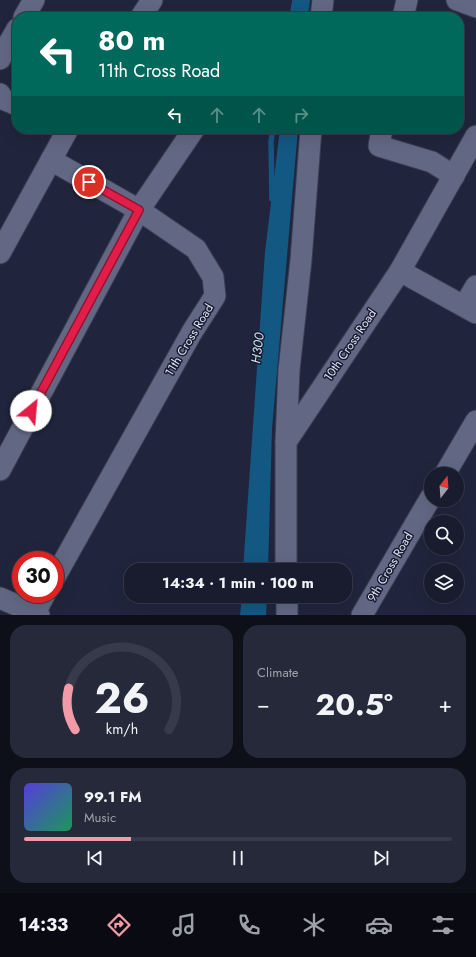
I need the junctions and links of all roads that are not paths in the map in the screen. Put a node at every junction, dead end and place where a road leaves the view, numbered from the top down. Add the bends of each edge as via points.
1 (34, 0) edge
2 (152, 0) edge
3 (322, 0) edge
4 (407, 0) edge
5 (457, 0) edge
6 (476, 7) edge
7 (27, 12) edge
8 (144, 12) edge
9 (321, 12) edge
10 (404, 12) edge
11 (12, 38) edge
12 (0, 59) edge
13 (0, 94) edge
14 (12, 103) edge
15 (65, 134) edge
16 (191, 134) edge
17 (311, 134) edge
18 (381, 134) edge
19 (476, 136) edge
20 (51, 160) junction
21 (454, 176) junction
22 (139, 210) junction
23 (0, 253) edge
24 (400, 271) junction
25 (476, 286) edge
26 (470, 309) edge
27 (476, 421) edge
28 (286, 442) junction
29 (449, 467) edge
30 (0, 470) edge
31 (425, 507) edge
32 (64, 561) edge
33 (286, 563) edge
34 (0, 598) edge
35 (41, 603) edge
36 (287, 603) edge
37 (37, 614) edge
38 (287, 615) edge
39 (362, 615) edge

1 - 7 street
2 - 8 street
3 - 9 street
4 - 10 street
5 - 6 street
11 - 12 street
13 - 14 street via 3,99
15 - 20 street
16 - 22 street
17 - 28 street via 289,370
18 - 21 street via 379,146 432,162
19 - 21 street, 10th Cross Road
20 - 22 street, 11th Cross Road
20 - 23 street
21 - 24 street, 10th Cross Road
22 - 30 street
22 - 32 street, 11th Cross Road via 196,249 212,277 215,296 192,332
24 - 26 street
24 - 28 street, 10th Cross Road
25 - 26 street
27 - 29 street
28 - 33 street
31 - 39 street, 9th Cross Road
34 - 37 street
35 - 37 street
36 - 38 street

